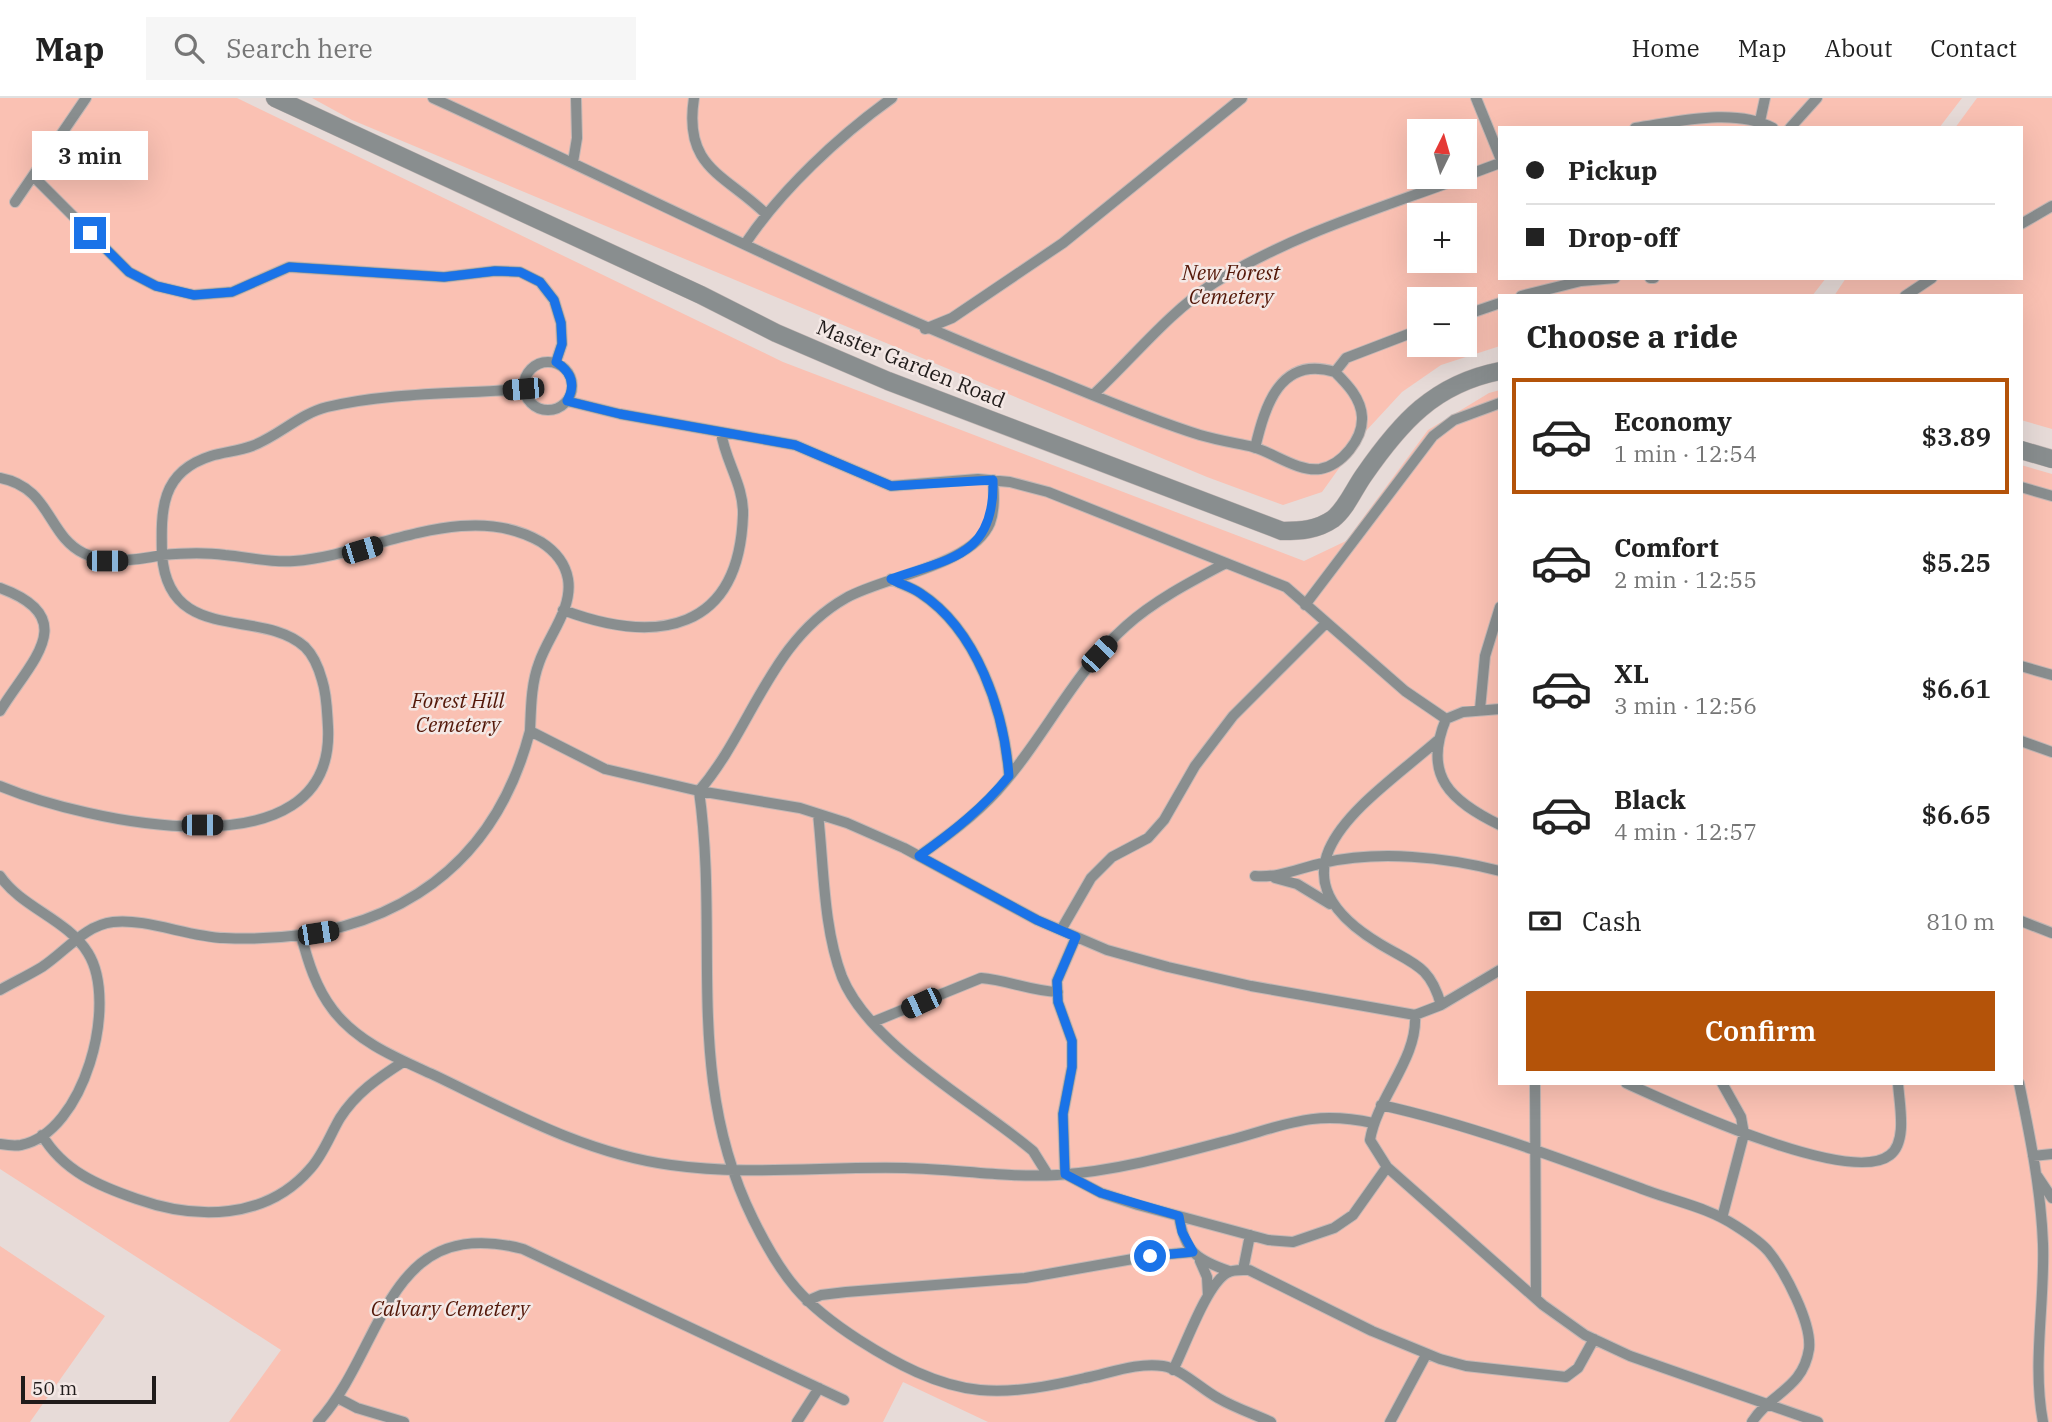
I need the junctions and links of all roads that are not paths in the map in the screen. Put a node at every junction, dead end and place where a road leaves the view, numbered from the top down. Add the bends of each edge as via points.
1 (86, 98) edge
2 (275, 98) edge
3 (433, 98) edge
4 (576, 98) edge
5 (694, 98) edge
6 (892, 98) edge
7 (1242, 98) edge
8 (1476, 98) edge
9 (1765, 98) edge
10 (1818, 98) edge
11 (1760, 121) junction
12 (1654, 126) edge
13 (1769, 126) edge
14 (1792, 126) edge
15 (1498, 152) edge
16 (573, 162) junction
17 (1498, 164) edge
18 (1477, 172) edge
19 (33, 176) junction
20 (1433, 189) edge
21 (15, 202) dead end
22 (2052, 205) edge
23 (766, 214) junction
24 (2023, 223) edge
25 (745, 244) junction
26 (1592, 280) edge
27 (1929, 280) edge
28 (1529, 294) edge
29 (1908, 294) edge
30 (1498, 304) edge
31 (1477, 310) edge
32 (925, 329) junction
33 (1407, 335) edge
34 (556, 362) junction
35 (1335, 372) junction
36 (1498, 372) edge
37 (523, 389) junction
38 (1093, 395) junction
39 (567, 401) junction
40 (1498, 404) edge
41 (721, 432) junction
42 (1255, 448) junction
43 (2023, 451) edge
44 (2052, 459) edge
45 (0, 478) edge
46 (993, 480) junction
47 (2023, 487) edge
48 (2052, 496) edge
49 (162, 555) junction
50 (1226, 563) junction
51 (891, 579) junction
52 (0, 588) edge
53 (1305, 605) junction
54 (563, 610) junction
55 (1498, 614) edge
56 (1326, 623) junction
57 (2023, 667) edge
58 (2052, 675) edge
59 (1480, 709) junction
60 (1498, 709) edge
61 (0, 711) edge
62 (1446, 719) junction
63 (530, 731) junction
64 (1437, 741) junction
65 (2023, 742) edge
66 (2052, 752) edge
67 (1009, 776) junction
68 (0, 786) edge
69 (699, 791) junction
70 (818, 814) junction
71 (1498, 824) edge
72 (919, 856) junction
73 (1323, 863) junction
74 (1498, 871) edge
75 (0, 876) edge
76 (1255, 876) dead end
77 (1273, 878) junction
78 (1333, 906) junction
79 (2023, 922) edge
80 (1061, 930) junction
81 (2052, 933) edge
82 (301, 935) junction
83 (1076, 937) junction
84 (77, 940) junction
85 (1498, 971) edge
86 (0, 990) edge
87 (1058, 992) junction
88 (1441, 1005) junction
89 (1415, 1015) junction
90 (873, 1022) junction
91 (403, 1062) junction
92 (1535, 1085) edge
93 (1631, 1085) edge
94 (1724, 1085) edge
95 (1898, 1085) edge
96 (2019, 1085) edge
97 (1381, 1105) junction
98 (1373, 1123) junction
99 (1744, 1134) junction
100 (42, 1135) junction
101 (0, 1144) edge
102 (1536, 1153) junction
103 (2052, 1154) edge
104 (2033, 1156) junction
105 (1387, 1167) junction
106 (732, 1171) junction
107 (2035, 1172) junction
108 (1065, 1174) junction
109 (1048, 1175) junction
110 (2052, 1198) edge
111 (1179, 1216) junction
112 (1722, 1218) junction
113 (1250, 1235) junction
114 (1196, 1256) junction
115 (1243, 1270) junction
116 (1230, 1271) junction
117 (2052, 1272) edge
118 (2043, 1293) junction
119 (1208, 1295) junction
120 (1536, 1298) junction
121 (807, 1301) junction
122 (1594, 1339) junction
123 (1426, 1355) junction
124 (1172, 1370) junction
125 (819, 1388) junction
126 (338, 1398) junction
127 (844, 1400) dead end
128 (1767, 1404) junction
129 (318, 1422) edge
130 (404, 1422) edge
131 (797, 1422) edge
132 (1271, 1422) edge
133 (1390, 1422) edge
134 (1752, 1422) edge
135 (1818, 1422) edge
136 (2043, 1422) edge

1 - 19 lane
2 - 36 street, Master Garden Road via 888,382 1282,531 1308,531 1333,519 1430,398
3 - 16 lane
4 - 16 lane
5 - 23 lane via 692,134 700,158
6 - 23 lane via 845,136
7 - 32 lane via 1063,243 952,318
8 - 15 lane
9 - 11 lane
10 - 14 lane
11 - 12 lane via 1732,118
11 - 13 lane
16 - 25 lane
17 - 18 lane
19 - 21 lane
19 - 34 lane via 129,272 156,286 194,295 232,292 289,267 444,277 520,272 540,282 554,300 562,344
20 - 38 lane via 1282,248 1213,284 1152,333
22 - 24 lane
23 - 25 lane
25 - 32 lane
26 - 28 lane
27 - 29 lane
30 - 31 lane
32 - 38 lane
33 - 35 lane via 1346,358
34 - 37 lane via 533,366
34 - 39 lane via 572,379
35 - 42 lane via 1306,369 1287,377 1266,407
35 - 42 lane via 1359,401 1362,419 1357,439 1345,455 1318,470
37 - 39 lane via 538,408 554,410
37 - 49 lane via 326,407 252,446 209,457 184,469 168,489 161,513
38 - 42 lane via 1200,435
39 - 41 lane
40 - 53 lane via 1454,420 1433,436
41 - 46 lane via 795,445 891,486
41 - 54 lane via 743,513 727,583 712,605 692,619 641,629
43 - 44 street
45 - 49 lane via 25,489 64,540 88,557 124,561
46 - 50 lane via 1048,492
46 - 51 lane via 990,523 976,543
47 - 48 lane
49 - 54 lane via 195,552 300,560 468,524 497,526 553,549 569,582
49 - 68 lane via 163,577 175,595 198,612 226,624 283,635 304,647 315,661 323,682 328,734 326,758 315,786 282,814 255,822 208,825 118,818 66,808
50 - 53 lane via 1286,587
50 - 67 lane via 1126,625 1074,683
51 - 67 lane via 919,592 940,609 968,645 995,704 1005,737
51 - 69 lane via 846,598 793,643 771,670 732,748
52 - 61 lane via 34,604 44,617 47,634
53 - 56 lane
54 - 63 lane via 538,663
55 - 59 lane via 1485,656
56 - 62 lane via 1405,691
56 - 80 lane via 1233,716 1148,838 1112,857 1091,878
57 - 58 lane
59 - 60 lane
59 - 62 lane
62 - 64 lane
63 - 69 lane via 605,769
63 - 82 lane via 500,807 457,861 385,914
64 - 71 lane via 1437,761 1445,786 1460,803
64 - 73 lane via 1344,827
65 - 66 lane
67 - 72 lane via 969,820
69 - 70 lane
69 - 106 lane via 704,831 709,1059
70 - 72 lane
70 - 90 lane via 835,951 853,999
72 - 80 lane
73 - 74 lane via 1420,858
73 - 77 lane
73 - 78 lane via 1326,892
75 - 84 lane
76 - 77 lane
77 - 78 lane via 1297,884
78 - 88 lane via 1351,926 1424,970 1435,982
79 - 81 lane
80 - 83 lane
82 - 84 lane via 196,937 114,922 95,927
82 - 91 lane via 318,986 333,1011 354,1032
83 - 87 lane via 1057,981
83 - 89 lane via 1168,967
84 - 86 lane
84 - 100 lane via 88,953 98,979 97,1036 62,1119
85 - 88 lane
87 - 90 lane via 981,978
87 - 108 lane via 1072,1041 1063,1114
88 - 89 lane
89 - 97 lane via 1410,1047
90 - 109 lane via 1033,1152
91 - 100 lane via 356,1095 312,1167 296,1184 274,1199 242,1210 178,1211 118,1193 67,1166
91 - 106 lane via 532,1122 612,1152 668,1165
92 - 102 lane
93 - 99 lane
94 - 99 lane via 1741,1117
95 - 99 lane via 1898,1144 1880,1160 1816,1154
96 - 104 lane
97 - 98 lane
97 - 102 lane
98 - 105 lane via 1370,1140
98 - 108 lane via 1305,1118 1178,1154
99 - 112 lane
100 - 101 lane via 22,1145
102 - 112 lane
102 - 120 lane
103 - 104 lane
104 - 107 lane
105 - 113 lane via 1353,1215 1334,1228 1293,1242
105 - 120 lane
106 - 109 lane via 895,1168
106 - 121 lane via 769,1251
107 - 110 lane
107 - 118 lane
108 - 109 lane
108 - 111 lane via 1101,1193
111 - 113 lane
111 - 114 lane
112 - 128 lane via 1769,1252 1797,1300 1805,1325 1810,1346 1806,1362 1785,1393
113 - 115 lane
114 - 116 lane
114 - 119 lane via 1207,1277
114 - 121 lane via 1150,1256 1025,1278 846,1292
115 - 116 lane
115 - 123 lane
116 - 119 lane
117 - 118 lane
118 - 136 lane via 2039,1366
119 - 124 lane
120 - 122 lane
121 - 124 lane via 866,1345 946,1384 1008,1391 1146,1366
122 - 123 lane via 1578,1368 1566,1377 1466,1366
122 - 128 lane
123 - 133 lane
124 - 132 lane
125 - 126 lane via 523,1249 497,1242 465,1243 411,1270 392,1295
125 - 127 lane
125 - 131 lane
126 - 129 lane
126 - 130 lane
128 - 134 lane
128 - 135 lane

